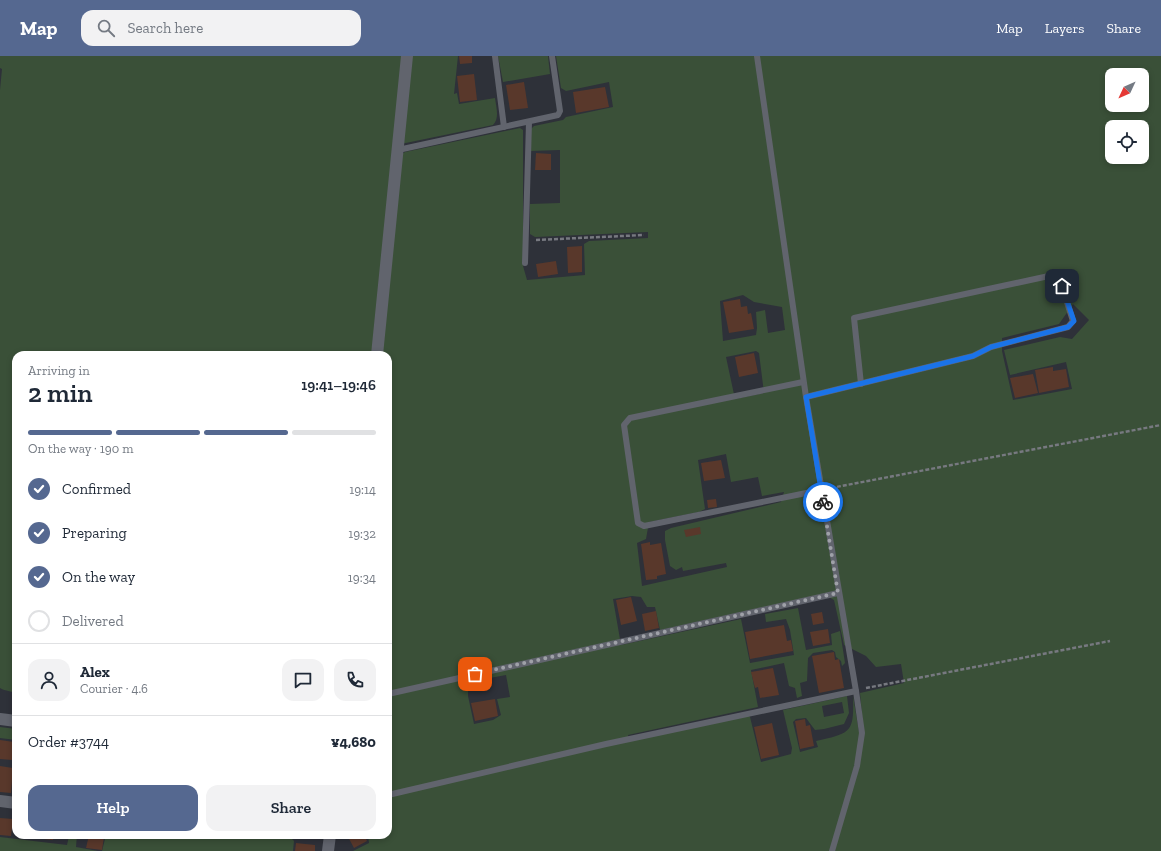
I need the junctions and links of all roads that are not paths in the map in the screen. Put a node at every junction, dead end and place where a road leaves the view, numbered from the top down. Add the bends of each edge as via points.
1 (407, 56) edge
2 (495, 56) edge
3 (552, 56) edge
4 (756, 56) edge
5 (529, 122) junction
6 (504, 127) junction
7 (398, 150) junction
8 (525, 263) dead end
9 (378, 351) edge
10 (803, 382) junction
11 (861, 384) junction
12 (806, 397) junction
13 (821, 490) junction
14 (838, 593) junction
15 (856, 690) junction
16 (392, 693) edge
17 (0, 719) edge
18 (12, 720) edge
19 (392, 794) edge
20 (0, 801) edge
21 (12, 802) edge
22 (330, 839) edge
23 (328, 851) edge
24 (832, 851) edge

1 - 7 street
2 - 6 lane
3 - 5 lane via 560,111 558,115
4 - 10 lane
5 - 6 lane
5 - 8 lane
6 - 7 lane
7 - 9 street
10 - 12 lane
10 - 13 lane via 630,418 624,425 638,523 644,526
11 - 11 lane via 973,356 991,347 1068,327 1074,321 1058,274 854,318
11 - 12 lane
12 - 13 lane
13 - 14 lane
14 - 15 lane
14 - 16 lane
15 - 19 lane via 606,744
15 - 24 lane via 862,732 856,766
17 - 18 street
20 - 21 street
22 - 23 street

